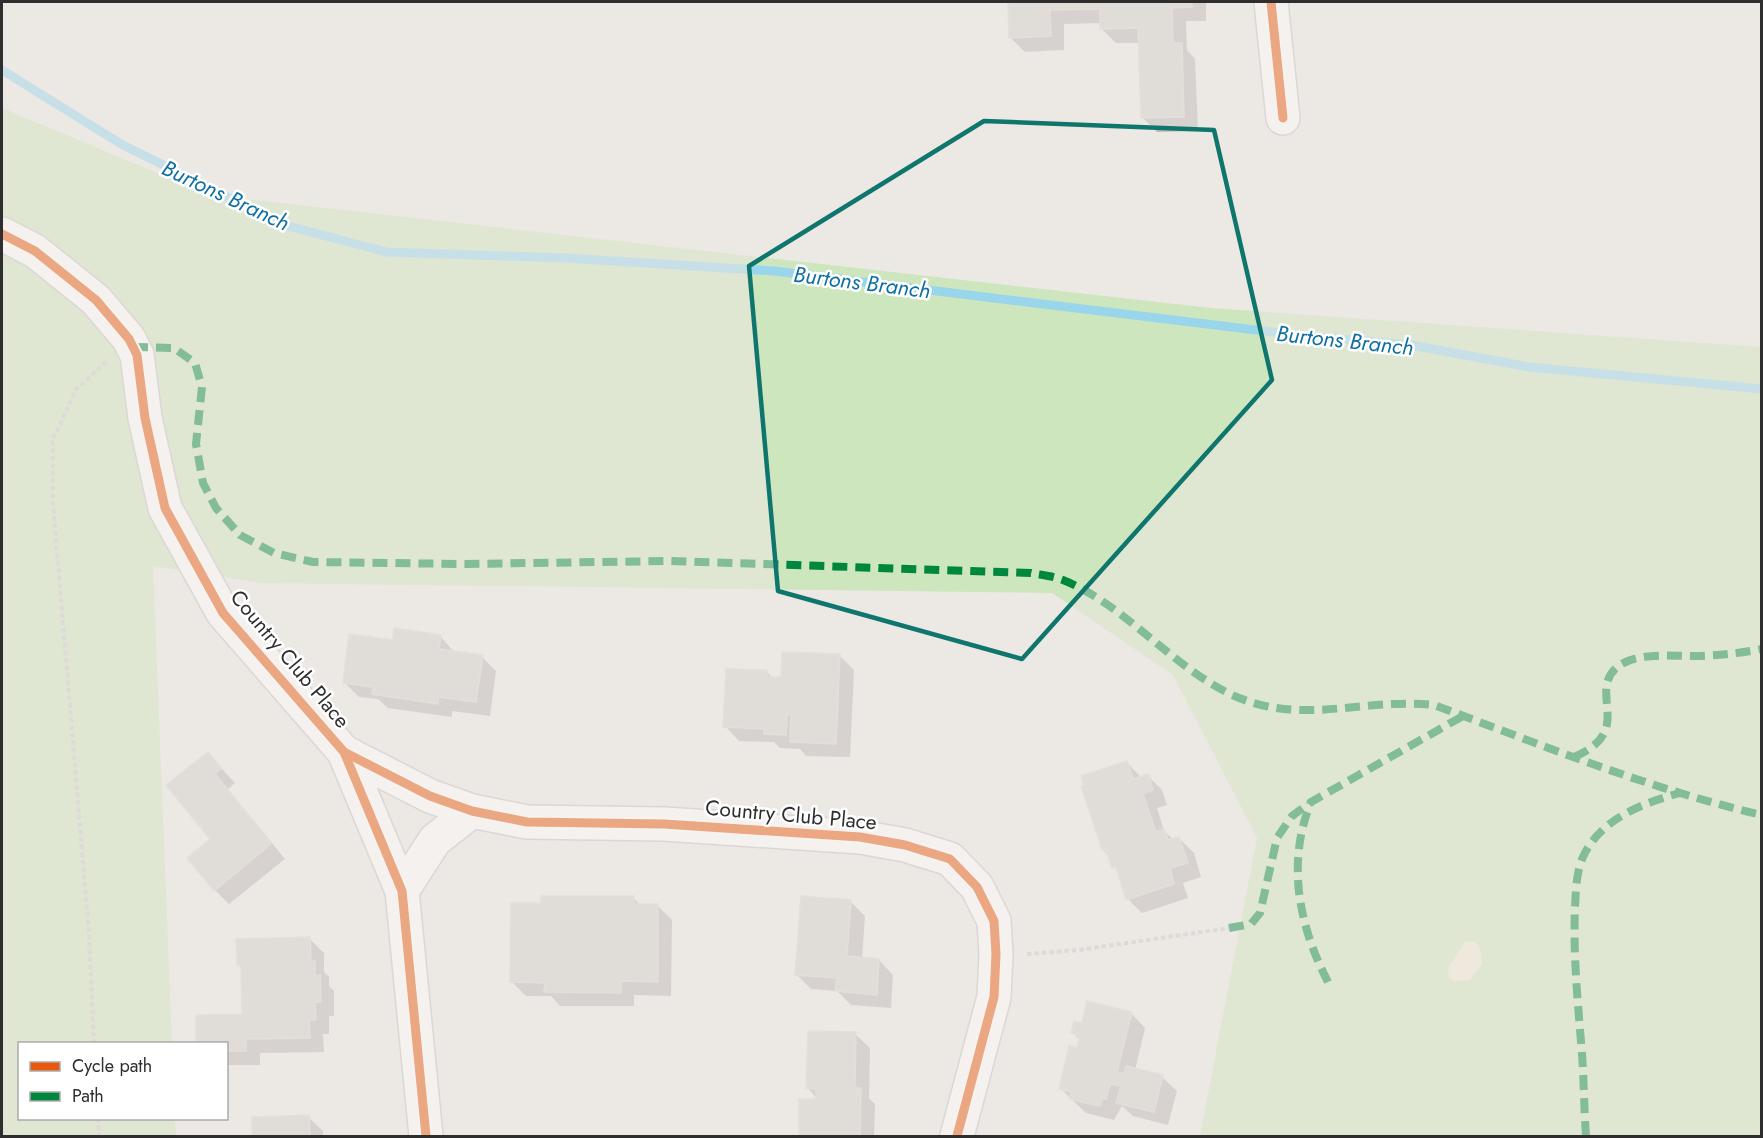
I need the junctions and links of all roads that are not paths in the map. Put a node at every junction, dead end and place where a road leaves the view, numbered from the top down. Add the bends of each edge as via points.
1 (1271, 2) edge
2 (1283, 118) dead end
3 (2, 234) edge
4 (344, 753) junction
5 (472, 812) junction
6 (402, 891) junction
7 (426, 1137) edge
8 (957, 1137) edge

1 - 2 street
3 - 4 street, Country Club Place via 35,251 96,300 133,347 165,508 223,613
4 - 5 street, Country Club Place via 430,796
4 - 6 street, Country Club Place
5 - 6 street via 435,840
5 - 8 street, Country Club Place via 527,822 664,824 860,837 905,844 950,859 977,888 994,921 996,954 994,997
6 - 7 street, Country Club Place

